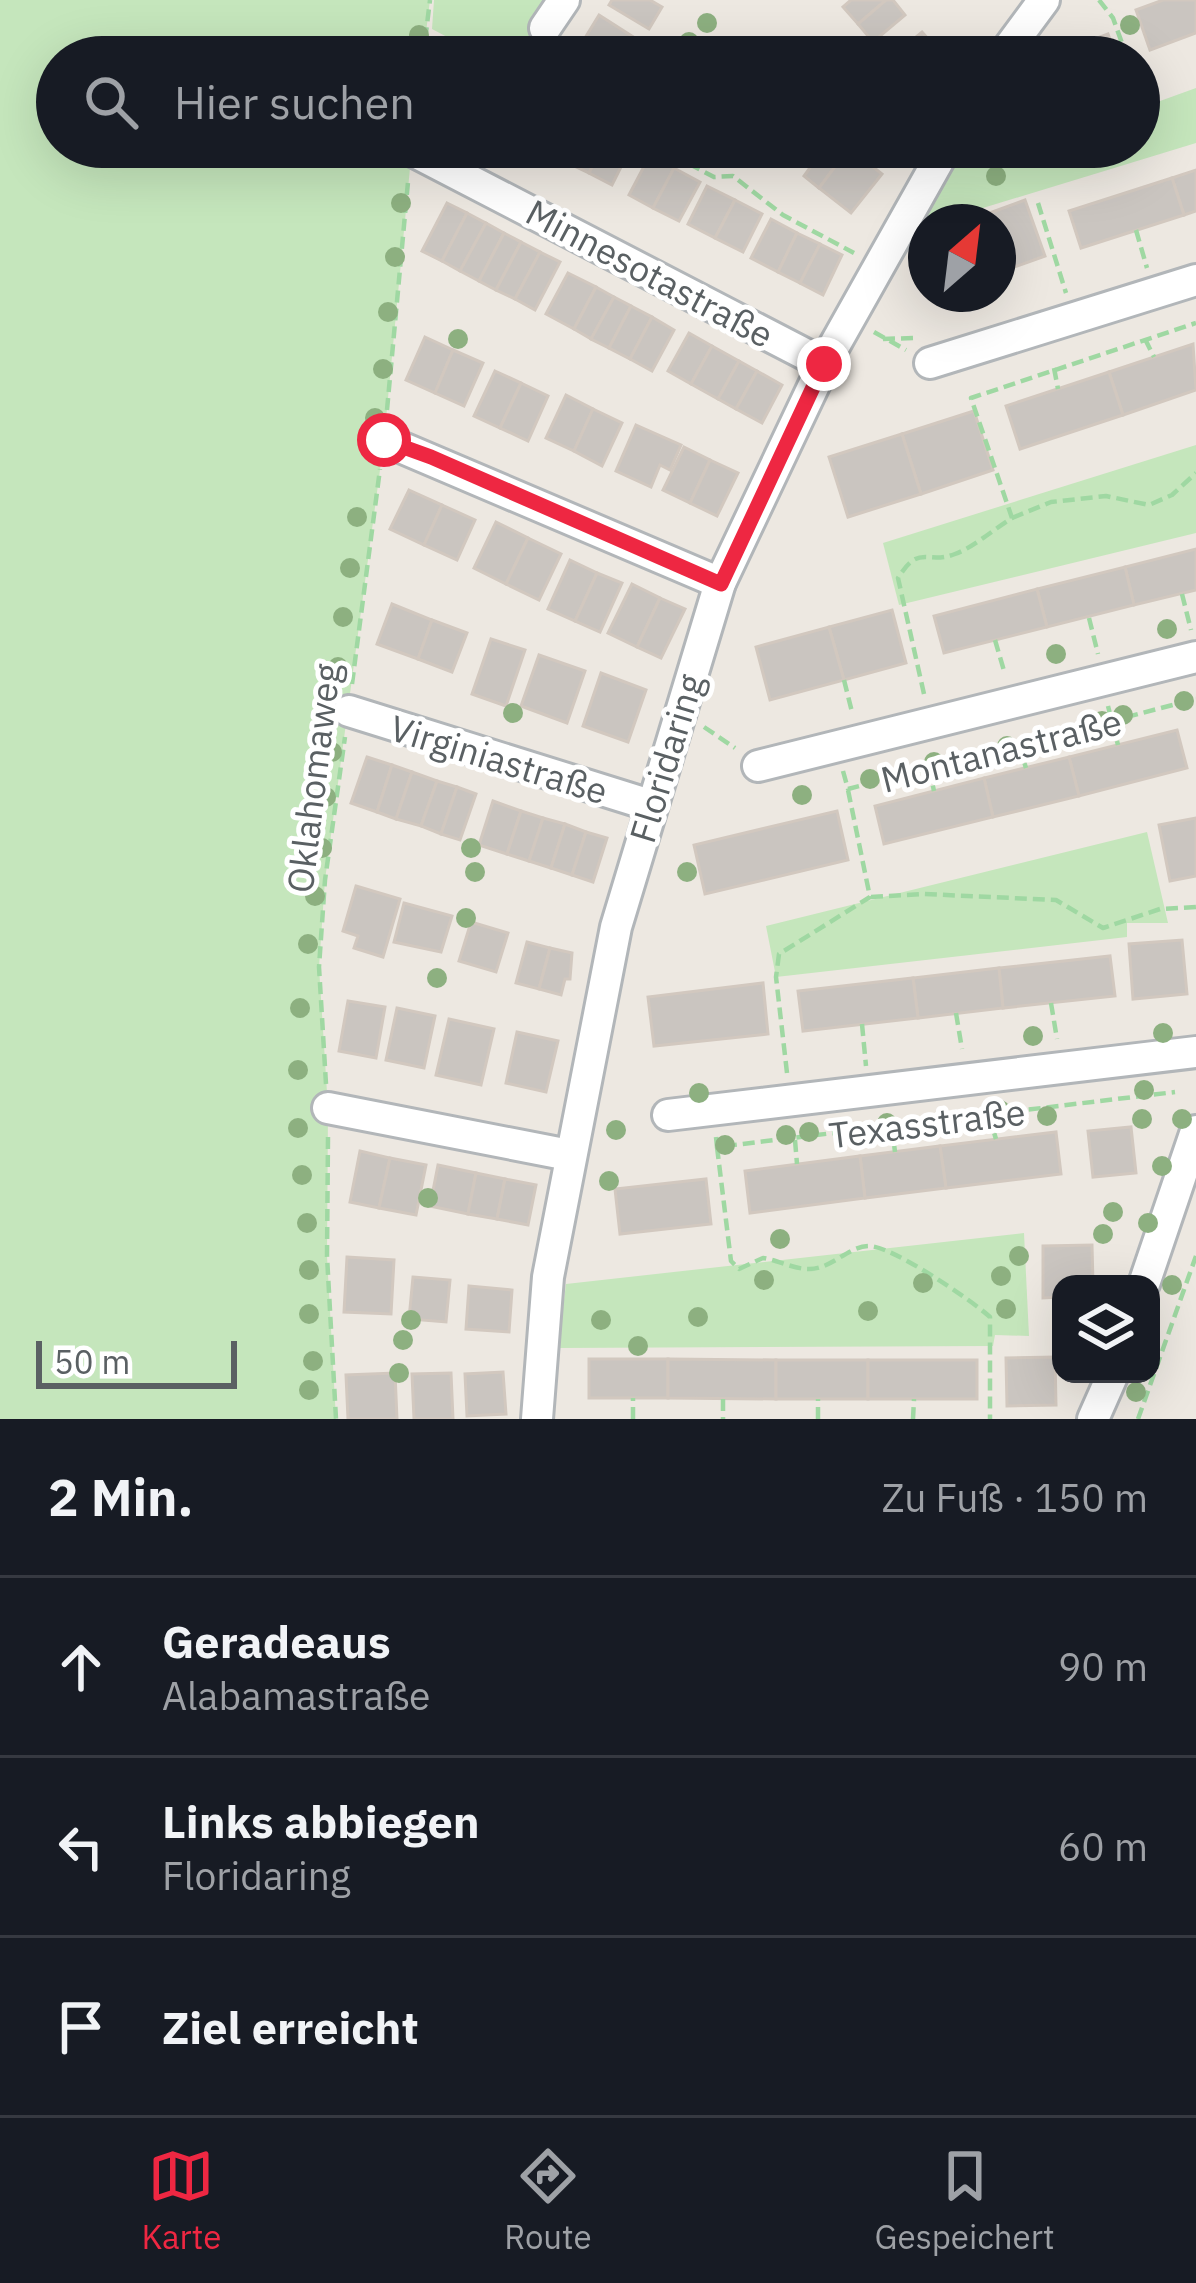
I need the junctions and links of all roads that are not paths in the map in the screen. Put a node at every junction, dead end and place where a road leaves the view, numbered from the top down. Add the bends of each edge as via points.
1 (564, 0) edge
2 (1044, 0) edge
3 (545, 28) dead end
4 (1017, 36) edge
5 (446, 168) edge
6 (934, 168) edge
7 (1196, 280) edge
8 (930, 363) dead end
9 (824, 364) junction
10 (384, 440) road end
11 (721, 584) junction
12 (1196, 657) edge
13 (349, 711) road end
14 (758, 766) dead end
15 (650, 806) junction
16 (1196, 1052) edge
17 (328, 1108) road end
18 (668, 1114) dead end
19 (1196, 1131) edge
20 (569, 1155) junction
21 (1147, 1275) edge
22 (1109, 1383) edge
23 (536, 1419) edge
24 (1093, 1419) edge

1 - 3 street
2 - 4 street
5 - 9 street, Minnesotastraße
6 - 9 street, Floridaring
7 - 8 street
9 - 11 street, Floridaring
10 - 11 street
11 - 15 street, Floridaring
12 - 14 street, Montanastraße
13 - 15 street, Virginiastraße
15 - 20 street, Floridaring
16 - 18 street, Texasstraße
17 - 20 street
19 - 21 street
20 - 23 street, Floridaring
22 - 24 street

